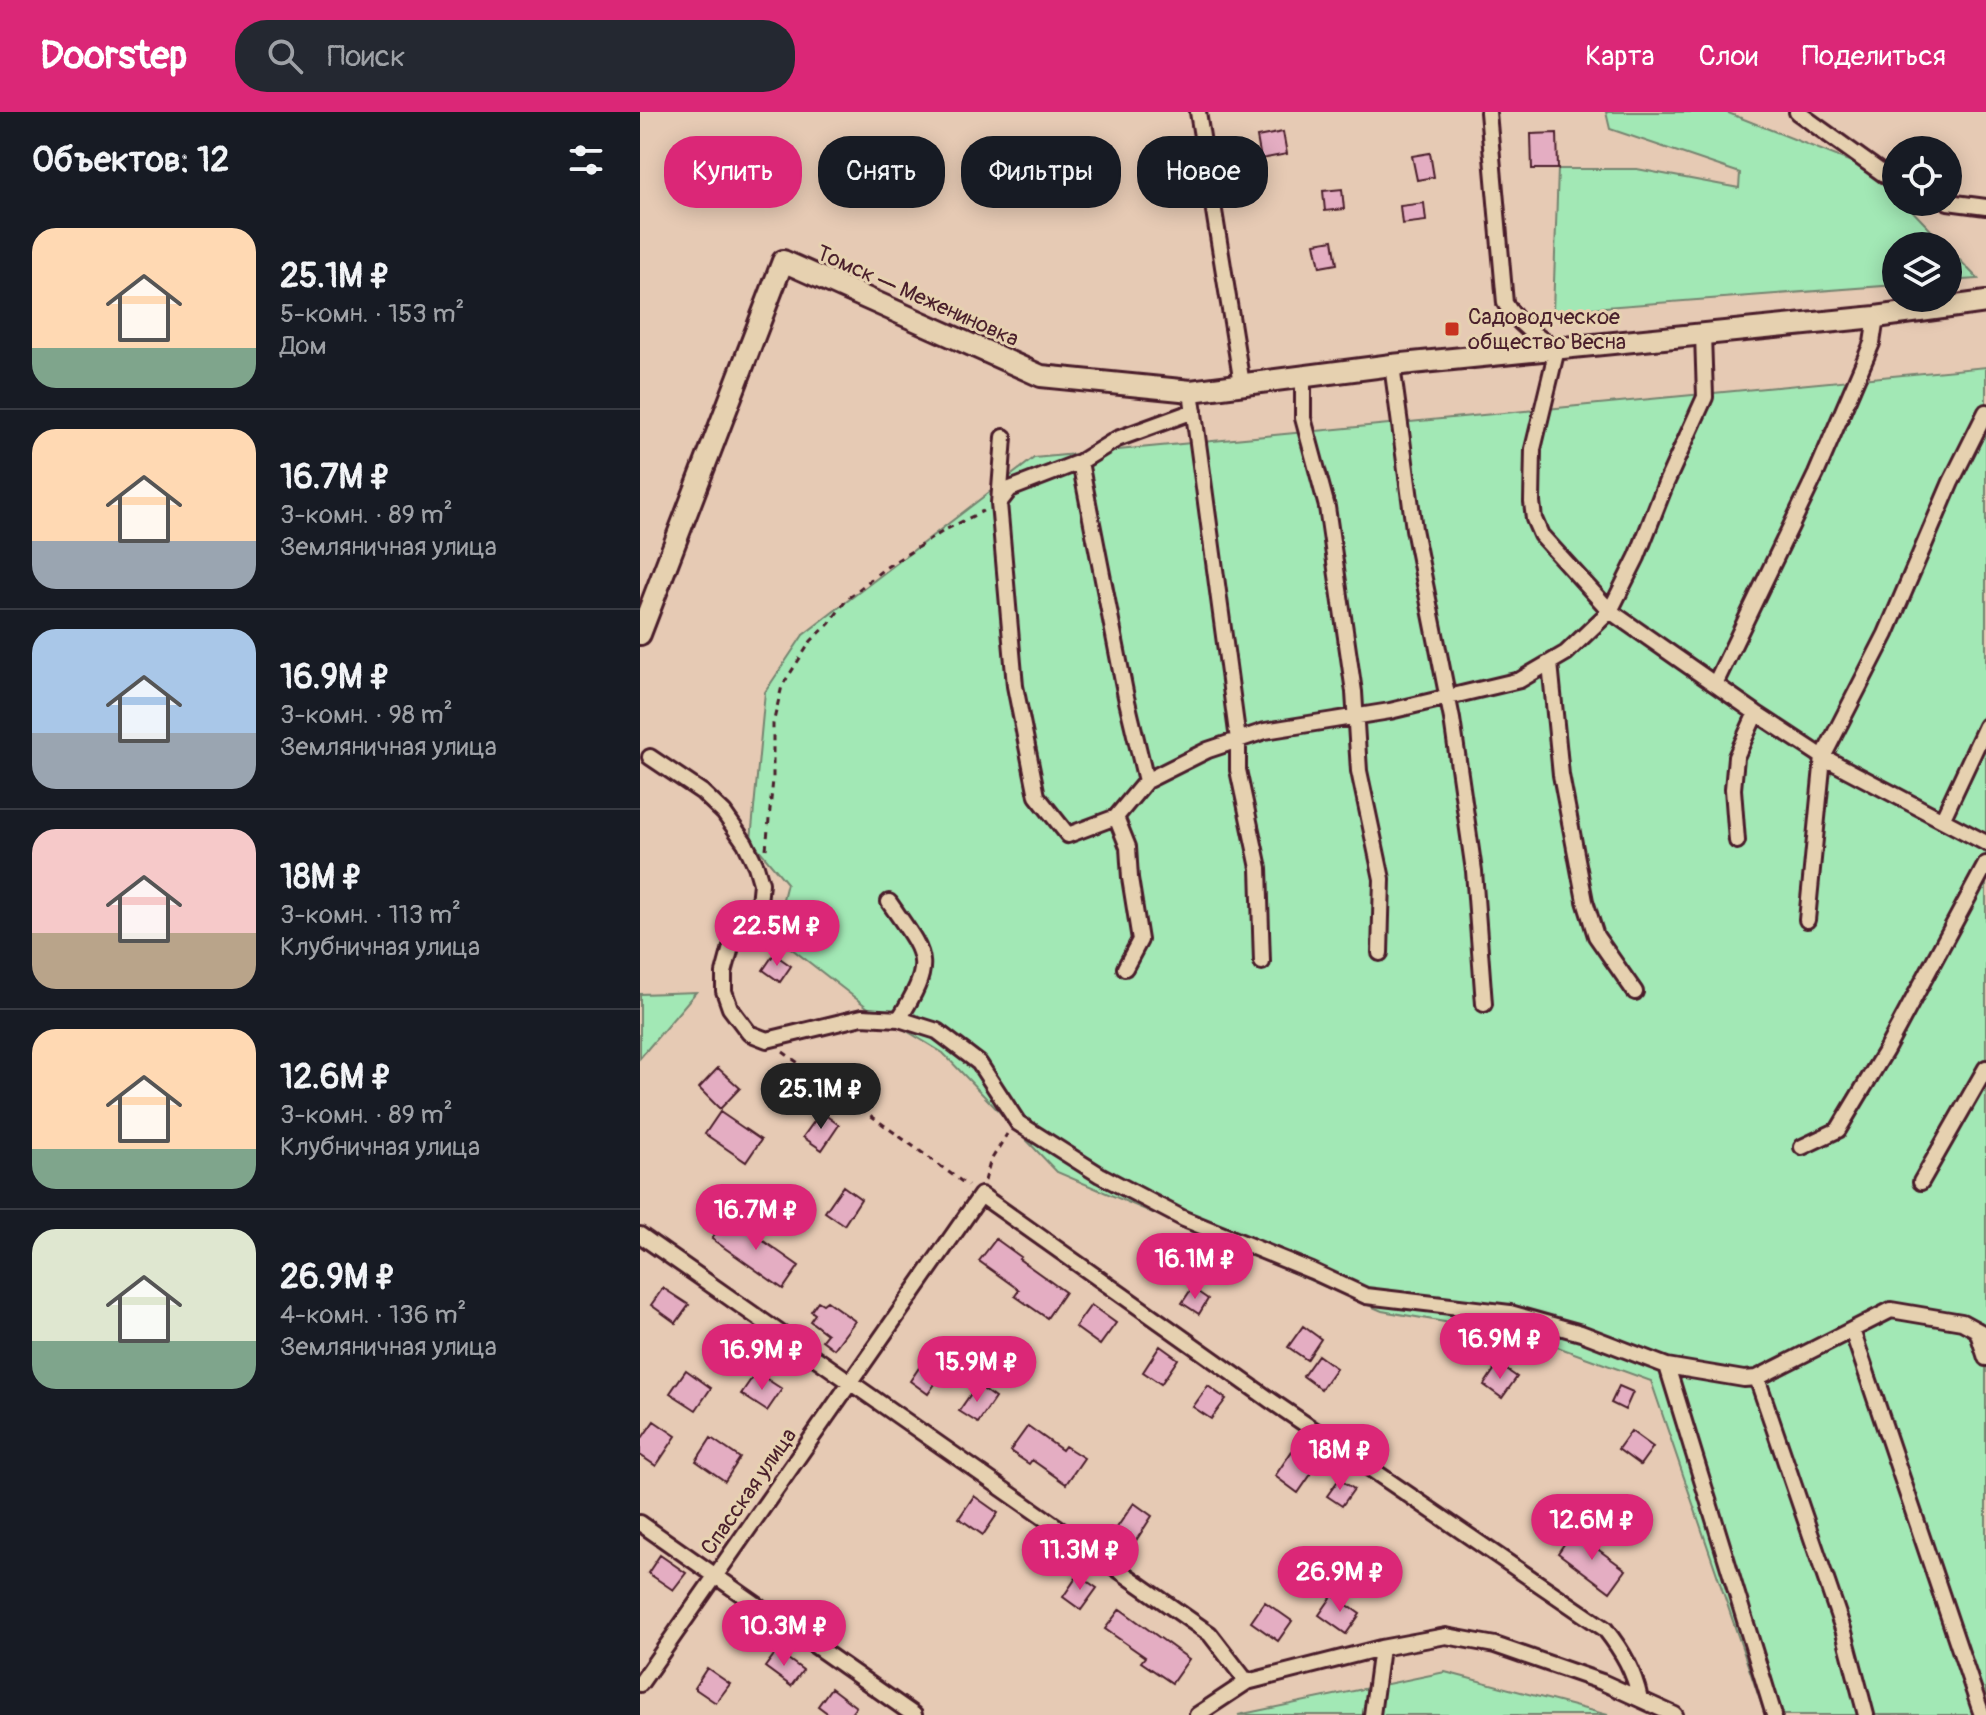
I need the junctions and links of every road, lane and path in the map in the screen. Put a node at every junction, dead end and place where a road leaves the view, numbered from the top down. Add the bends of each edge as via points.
1 (1198, 112) edge
2 (1488, 112) edge
3 (1797, 112) edge
4 (1882, 173) edge
5 (1962, 204) edge
6 (1986, 207) edge
7 (1986, 302) edge
8 (1876, 317) junction
9 (1703, 334) junction
10 (1557, 349) junction
11 (1392, 365) junction
12 (1303, 376) junction
13 (1242, 384) junction
14 (1193, 401) junction
15 (1986, 412) edge
16 (1004, 437) dead end
17 (1080, 462) junction
18 (999, 503) junction
19 (1610, 611) junction
20 (640, 634) edge
21 (1550, 663) junction
22 (1715, 684) junction
23 (1448, 699) junction
24 (1756, 713) junction
25 (1357, 716) junction
26 (1986, 726) edge
27 (1238, 740) junction
28 (650, 757) dead end
29 (1823, 757) junction
30 (1146, 781) junction
31 (1116, 817) junction
32 (1943, 818) junction
33 (1737, 841) dead end
34 (1986, 843) edge
35 (1986, 864) edge
36 (756, 866) junction
37 (889, 902) dead end
38 (1807, 920) dead end
39 (1380, 953) dead end
40 (1262, 962) dead end
41 (1125, 968) dead end
42 (1635, 992) dead end
43 (1484, 1004) dead end
44 (899, 1019) junction
45 (767, 1040) junction
46 (1986, 1068) edge
47 (1018, 1123) junction
48 (1802, 1147) dead end
49 (1921, 1182) dead end
50 (981, 1195) junction
51 (640, 1235) edge
52 (1852, 1330) junction
53 (1982, 1332) edge
54 (1986, 1358) edge
55 (1667, 1366) junction
56 (1757, 1378) junction
57 (850, 1383) junction
58 (640, 1523) edge
59 (715, 1576) junction
60 (1381, 1648) junction
61 (1247, 1682) junction
62 (640, 1684) edge
63 (1640, 1699) junction
64 (914, 1715) edge
65 (1197, 1715) edge
66 (1372, 1715) edge
67 (1675, 1715) edge
68 (1774, 1715) edge
69 (1866, 1715) edge
70 (1982, 1715) edge

1 - 13 street
2 - 10 street via 1505,303 1526,330
3 - 4 street
5 - 6 street
7 - 8 street
8 - 9 street
8 - 22 street via 1872,343 1816,474
9 - 10 street
9 - 19 street via 1705,397
10 - 11 street
10 - 19 street via 1533,449 1534,519 1541,535
11 - 12 street
11 - 23 street via 1414,529
12 - 13 street
12 - 25 street via 1303,418 1327,507
13 - 14 street
14 - 17 street
14 - 20 street, Томск — Межениновка via 1041,376 783,261
14 - 27 street
15 - 29 street via 1886,634
16 - 18 street
17 - 18 street via 1010,489
17 - 30 street
18 - 31 street via 1015,686 1037,796 1068,835
18 - 36 path via 885,568 847,599 811,641 782,686 773,724 767,847
19 - 21 street
19 - 22 street
21 - 23 street via 1520,680
21 - 42 street via 1561,775 1585,901 1596,936
22 - 24 street
23 - 25 street
23 - 43 street via 1474,871
24 - 29 street
24 - 33 street via 1736,757
25 - 27 street
25 - 39 street via 1359,771 1382,879
26 - 32 street
27 - 30 street
27 - 40 street via 1238,770 1259,868
28 - 36 street via 724,813
29 - 32 street
29 - 38 street
30 - 31 street
31 - 41 street via 1128,847 1140,940
32 - 34 street
35 - 48 street via 1838,1130
36 - 45 street via 759,903 731,947 724,991 740,1023
37 - 44 street via 923,958 922,979
44 - 45 street via 862,1017
44 - 47 street via 937,1031 979,1063
45 - 50 path
46 - 49 street
47 - 50 path via 990,1162
47 - 55 street via 1184,1219 1366,1296 1510,1313
50 - 57 street, Спасская улица
50 - 63 street via 1605,1629 1624,1653
51 - 57 street
52 - 53 street via 1891,1310 1962,1322
52 - 56 street
52 - 70 street
53 - 54 street
55 - 56 street
55 - 68 street
56 - 69 street via 1844,1632
57 - 59 street, Спасская улица
57 - 61 street via 1210,1634
58 - 59 street
59 - 62 street, Спасская улица
59 - 64 street
60 - 61 street
60 - 63 street via 1446,1636 1495,1645
60 - 66 street
61 - 65 street
63 - 67 street

